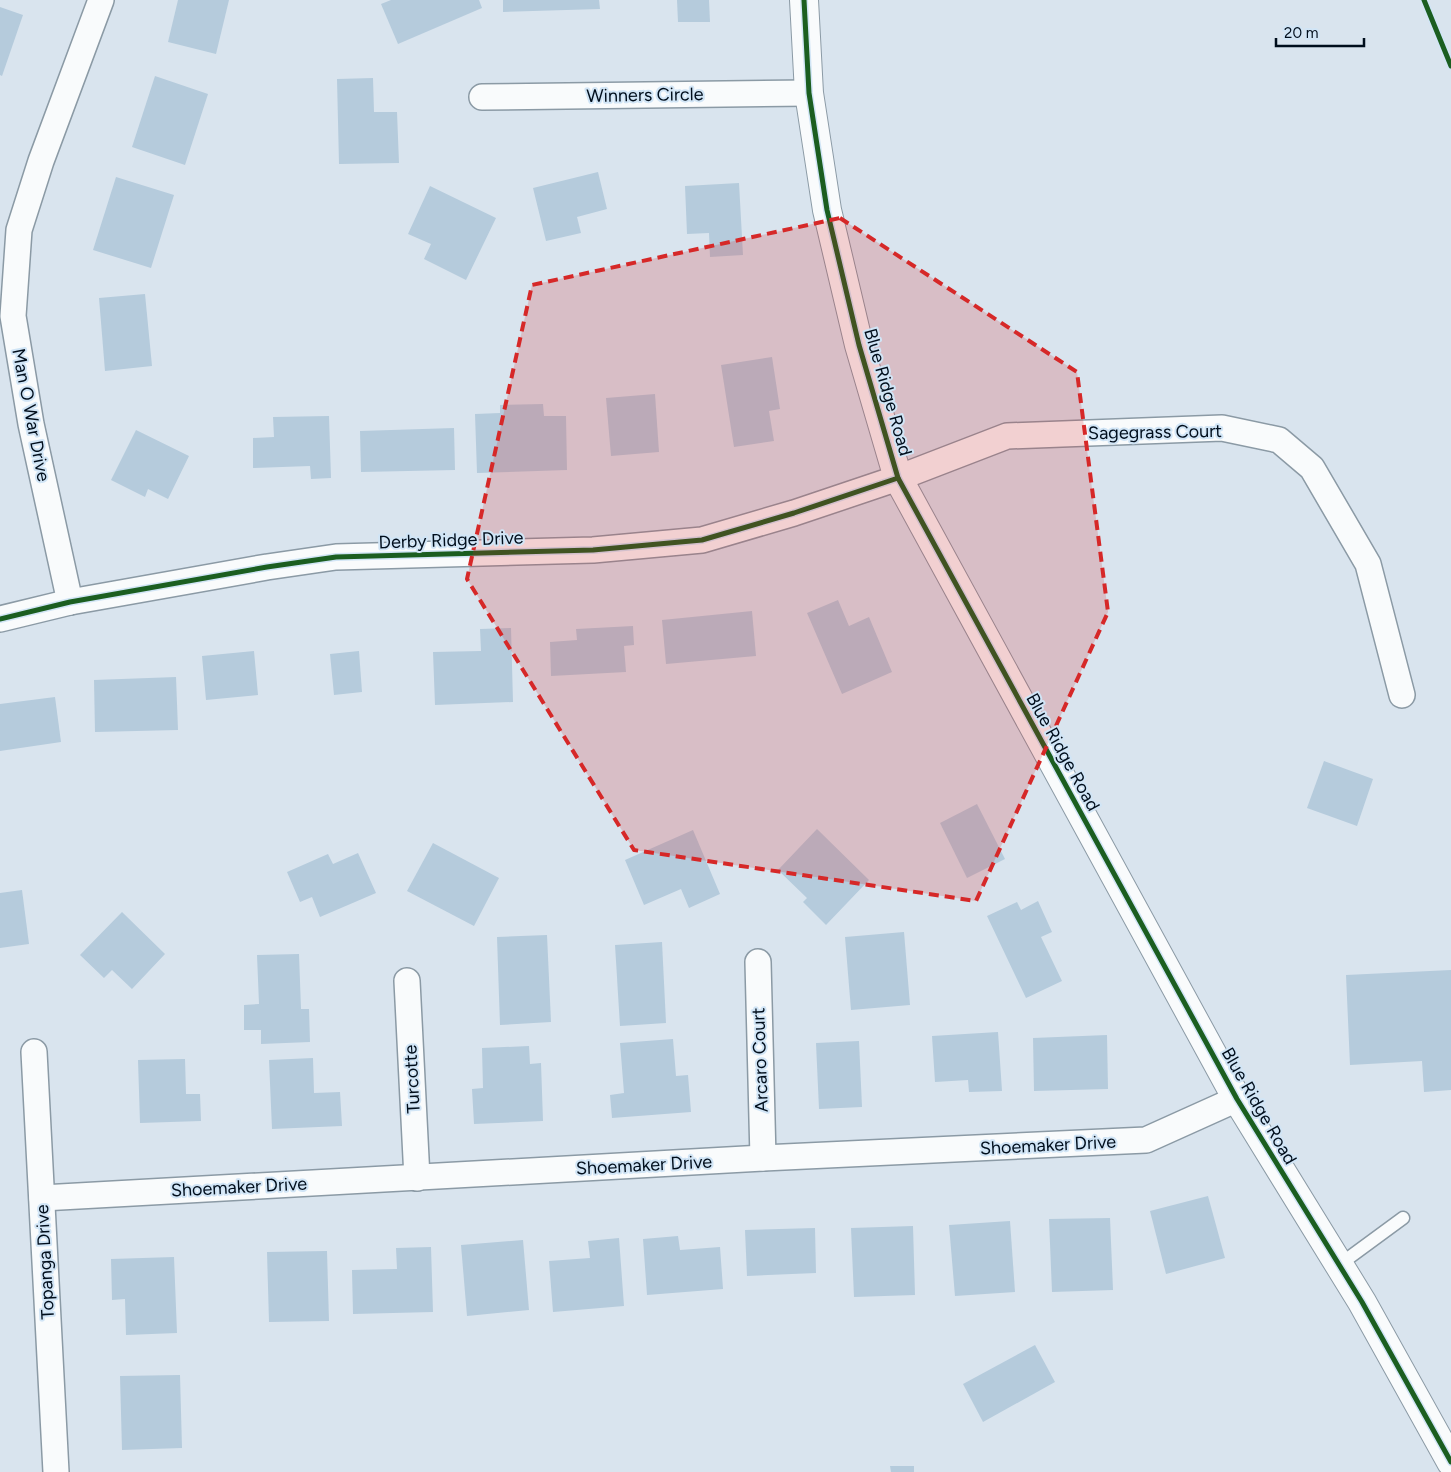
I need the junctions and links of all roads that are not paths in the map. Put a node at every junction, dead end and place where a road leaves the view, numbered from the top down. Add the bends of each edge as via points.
1 (101, 0) edge
2 (804, 0) edge
3 (809, 93) junction
4 (482, 97) dead end
5 (898, 478) junction
6 (70, 602) junction
7 (0, 618) edge
8 (1402, 695) dead end
9 (758, 962) dead end
10 (407, 980) dead end
11 (34, 1052) dead end
12 (1237, 1099) junction
13 (764, 1158) junction
14 (417, 1178) junction
15 (42, 1198) junction
16 (1403, 1218) dead end
17 (1339, 1265) junction
18 (1451, 1462) edge
19 (56, 1472) edge

1 - 6 street, Man O War Drive via 19,230 13,316 31,424
2 - 3 street, Blue Ridge Road
3 - 4 street, Winners Circle
3 - 5 street, Blue Ridge Road via 826,210 859,345
5 - 6 street, Derby Ridge Drive via 702,540 593,550 336,557
5 - 8 street, Sagegrass Court via 1007,436 1222,428 1279,440 1312,468 1368,564
5 - 12 street, Blue Ridge Road
6 - 7 street, Derby Ridge Drive
9 - 13 street, Arcaro Court
10 - 14 street, Turcotte
11 - 15 street, Topanga Drive
12 - 13 street, Shoemaker Drive via 1146,1140
12 - 17 street, Blue Ridge Road
13 - 14 street, Shoemaker Drive
14 - 15 street, Shoemaker Drive
15 - 19 street, Topanga Drive
16 - 17 lane
17 - 18 street, Blue Ridge Road

